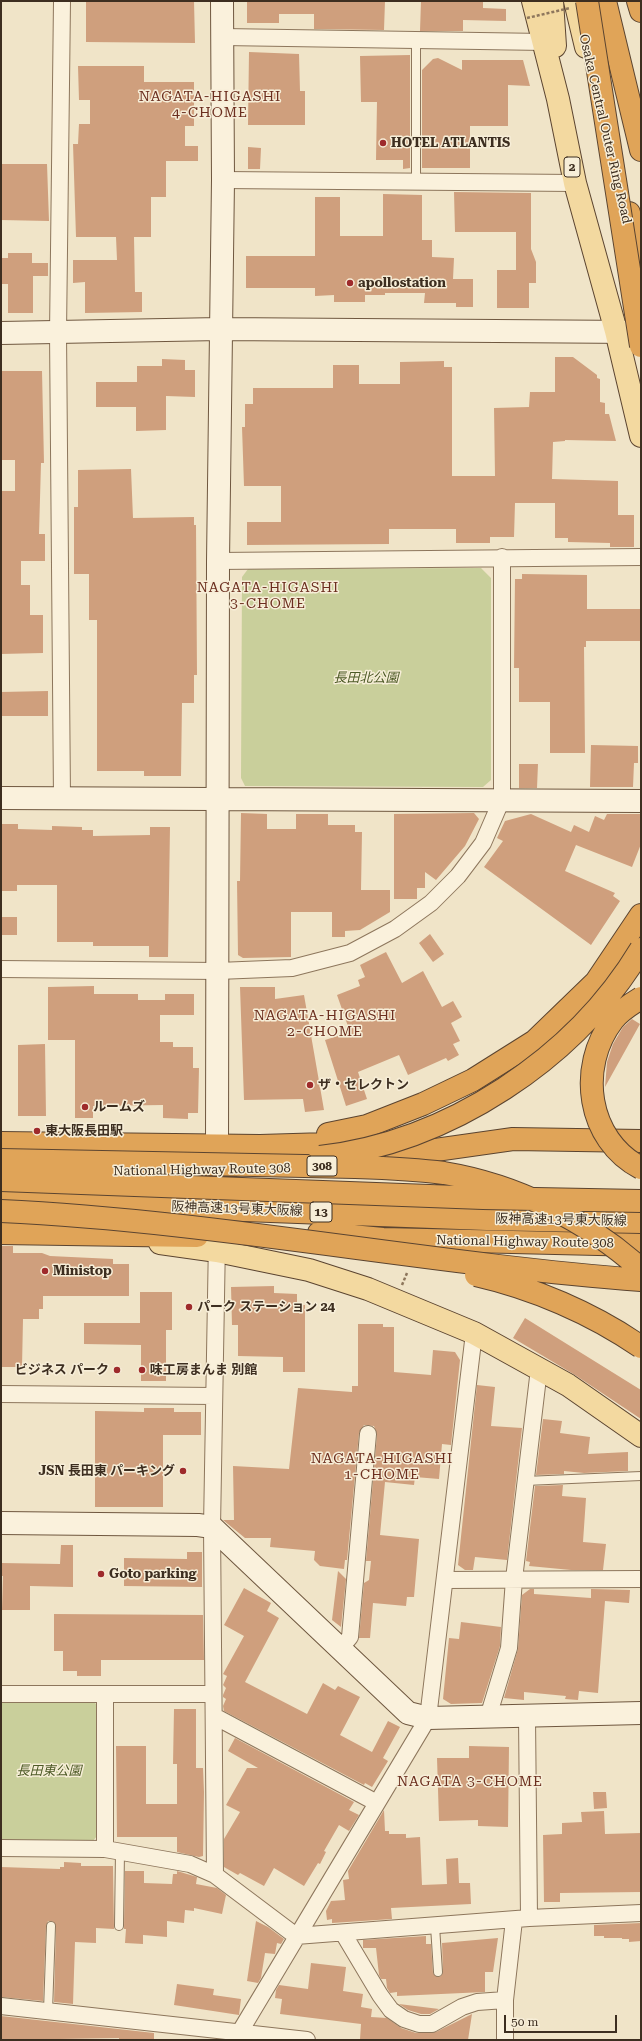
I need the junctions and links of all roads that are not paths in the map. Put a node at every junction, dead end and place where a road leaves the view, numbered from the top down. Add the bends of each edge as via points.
1 (62, 1) edge
2 (222, 1) edge
3 (552, 1) edge
4 (605, 1) edge
5 (639, 1) edge
6 (580, 3) edge
7 (641, 7) edge
8 (530, 9) edge
9 (641, 11) edge
10 (223, 37) junction
11 (416, 40) junction
12 (544, 42) junction
13 (558, 99) junction
14 (604, 117) junction
15 (641, 150) edge
16 (222, 180) junction
17 (416, 182) junction
18 (576, 183) junction
19 (641, 263) edge
20 (641, 280) edge
21 (220, 329) junction
22 (616, 331) junction
23 (1, 333) edge
24 (58, 333) junction
25 (641, 333) edge
26 (641, 346) edge
27 (641, 436) edge
28 (502, 557) junction
29 (641, 557) edge
30 (218, 561) junction
31 (1, 798) edge
32 (62, 798) junction
33 (219, 798) junction
34 (502, 799) junction
35 (641, 801) edge
36 (641, 915) edge
37 (641, 949) edge
38 (1, 969) edge
39 (218, 971) junction
40 (641, 998) edge
41 (513, 1139) junction
42 (641, 1141) edge
43 (1, 1143) edge
44 (217, 1146) junction
45 (260, 1146) junction
46 (1, 1160) edge
47 (236, 1164) junction
48 (641, 1168) edge
49 (1, 1171) edge
50 (1, 1180) edge
51 (1, 1201) edge
52 (641, 1201) edge
53 (1, 1211) edge
54 (1, 1221) edge
55 (641, 1222) edge
56 (1, 1233) edge
57 (288, 1239) junction
58 (383, 1239) junction
59 (217, 1244) junction
60 (641, 1244) edge
61 (641, 1269) edge
62 (641, 1280) edge
63 (474, 1333) junction
64 (641, 1347) edge
65 (539, 1368) junction
66 (1, 1394) edge
67 (214, 1396) junction
68 (368, 1434) dead end
69 (641, 1436) edge
70 (641, 1476) edge
71 (525, 1482) junction
72 (1, 1523) edge
73 (212, 1527) junction
74 (514, 1579) junction
75 (641, 1579) edge
76 (445, 1580) junction
77 (340, 1649) junction
78 (1, 1694) edge
79 (105, 1694) junction
80 (213, 1694) junction
81 (641, 1713) edge
82 (214, 1716) junction
83 (488, 1717) junction
84 (527, 1717) junction
85 (428, 1718) junction
86 (377, 1802) junction
87 (1, 1848) edge
88 (112, 1850) junction
89 (216, 1875) junction
90 (641, 1913) edge
91 (521, 1919) junction
92 (51, 1926) dead end
93 (119, 1926) dead end
94 (435, 1926) junction
95 (342, 1932) junction
96 (296, 1936) junction
97 (438, 1972) dead end
98 (505, 2000) junction
99 (1, 2006) edge
100 (48, 2011) junction
101 (237, 2036) edge
102 (306, 2040) edge
103 (505, 2040) edge

1 - 24 street
2 - 10 street
3 - 13 main road
4 - 15 highway
5 - 7 highway
5 - 9 highway
6 - 14 highway, bridge
6 - 20 main road, Osaka Central Outer Ring Road
8 - 12 main road, 2
10 - 11 street
10 - 16 street
11 - 12 street
11 - 17 lane
12 - 13 main road, 2
13 - 18 main road, 2
14 - 19 highway, bridge
14 - 26 highway, bridge
16 - 17 street
16 - 21 street
17 - 18 street
18 - 22 main road, 2
21 - 22 street
21 - 24 street
21 - 30 street
22 - 25 street
22 - 27 main road, 2
23 - 24 street
24 - 32 street
28 - 29 street
28 - 30 street
28 - 34 street
30 - 33 street
31 - 32 street
32 - 33 street
33 - 34 street
33 - 39 street
34 - 35 street
34 - 39 street via 483,843 458,876 431,903 395,929 350,953 292,968
36 - 45 highway via 596,982 535,1041 473,1080 423,1104 367,1126 314,1138
37 - 47 highway, bridge via 612,992 558,1047 509,1085 457,1115 416,1133 331,1156
38 - 39 street
39 - 44 street
40 - 48 highway, bridge via 627,1006 603,1035 596,1052 591,1089 596,1113 608,1138 619,1152
41 - 42 highway, National Highway Route 308 / 308
41 - 45 highway, 308
41 - 49 highway, National Highway Route 308 / 308 via 329,1166 272,1171
43 - 44 highway, 308
44 - 45 highway, 308
46 - 47 highway, bridge
47 - 61 highway, bridge via 402,1169 444,1173 480,1181 558,1210 592,1231
50 - 52 highway, 阪神高速13号東大阪線 / 13, bridge via 483,1198
51 - 55 highway, 阪神高速13号東大阪線 / 13, bridge via 487,1219
53 - 57 highway, bridge via 115,1220
54 - 58 highway, National Highway Route 308 via 216,1224
56 - 59 highway
57 - 62 highway, bridge via 520,1269
57 - 64 highway, bridge via 408,1260 499,1280 587,1316
58 - 59 highway
58 - 60 highway, National Highway Route 308
59 - 63 main road via 368,1289
59 - 67 street
63 - 65 main road
63 - 76 street
65 - 69 main road via 568,1384
65 - 71 street
66 - 67 street
67 - 73 street
68 - 77 street via 350,1638
70 - 71 lane
71 - 74 street
72 - 73 street
73 - 77 street
73 - 80 street
74 - 75 street
74 - 76 street
74 - 83 street via 509,1648
76 - 85 street
77 - 85 street via 408,1713
78 - 79 street
79 - 80 street
79 - 88 street
80 - 82 street
81 - 84 street
82 - 86 street
82 - 89 street
83 - 84 street
83 - 85 street
84 - 91 street
85 - 86 street
86 - 96 street
87 - 88 street
88 - 89 street via 190,1864
88 - 93 lane
89 - 96 street
90 - 91 street
91 - 94 street
91 - 98 street
92 - 100 lane
94 - 95 street
94 - 97 lane
95 - 96 street
95 - 98 street via 380,1995 391,2010 404,2019 419,2024 432,2024 462,2007 477,2002
96 - 101 street
98 - 103 street
99 - 100 street
100 - 101 street
101 - 102 street

